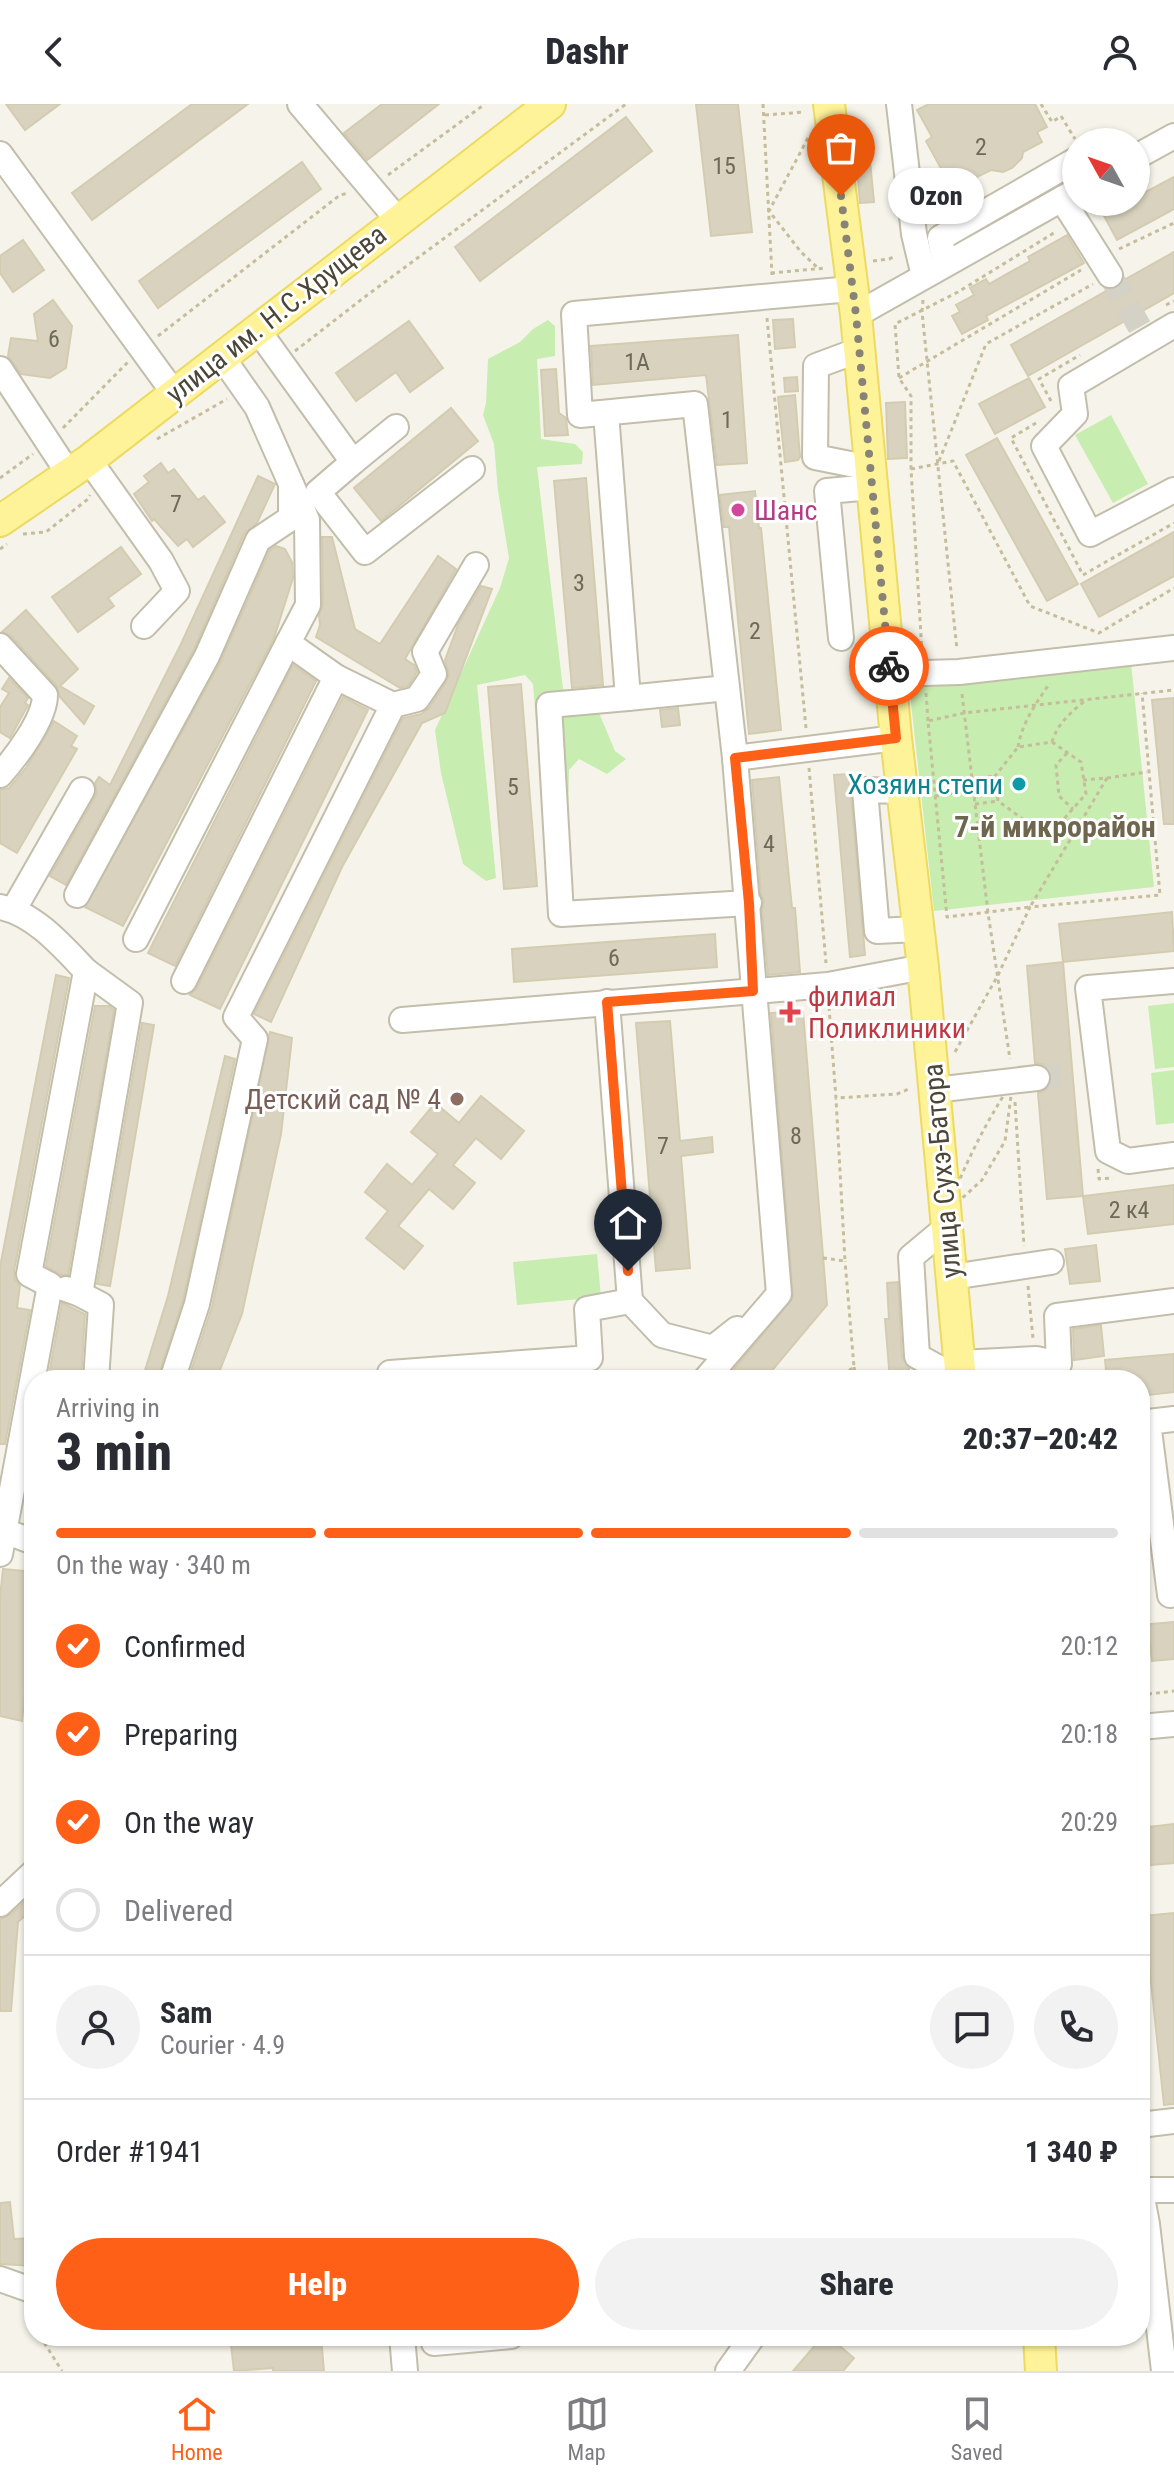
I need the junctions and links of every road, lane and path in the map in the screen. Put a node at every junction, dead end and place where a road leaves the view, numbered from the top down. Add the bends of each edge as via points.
1 (300, 104) edge
2 (485, 104) edge
3 (550, 104) edge
4 (626, 104) edge
5 (763, 104) edge
6 (899, 104) edge
7 (1041, 104) edge
8 (817, 108) edge
9 (764, 115) junction
10 (1068, 128) edge
11 (809, 135) dead end
12 (1174, 136) edge
13 (1150, 149) edge
14 (0, 154) edge
15 (1062, 168) edge
16 (370, 188) junction
17 (1062, 199) edge
18 (769, 211) junction
19 (1074, 216) edge
20 (398, 220) junction
21 (1075, 220) junction
22 (1174, 223) edge
23 (917, 247) junction
24 (1105, 267) junction
25 (819, 269) junction
26 (935, 270) junction
27 (771, 273) junction
28 (772, 280) dead end
29 (852, 289) junction
30 (1174, 301) edge
31 (922, 312) junction
32 (1168, 316) edge
33 (257, 329) junction
34 (141, 349) junction
35 (859, 350) junction
36 (1088, 350) dead end
37 (222, 357) junction
38 (927, 361) junction
39 (281, 362) junction
40 (0, 369) edge
41 (899, 378) junction
42 (244, 389) junction
43 (174, 393) junction
44 (1056, 411) dead end
45 (606, 413) junction
46 (1045, 418) dead end
47 (396, 427) dead end
48 (48, 442) junction
49 (151, 443) dead end
50 (353, 462) junction
51 (938, 464) junction
52 (85, 469) junction
53 (472, 469) dead end
54 (911, 469) junction
55 (0, 478) edge
56 (871, 478) junction
57 (291, 484) junction
58 (1174, 490) edge
59 (1174, 523) edge
60 (11, 532) edge
61 (0, 549) edge
62 (476, 565) dead end
63 (1174, 588) edge
64 (144, 626) dead end
65 (841, 638) dead end
66 (288, 643) junction
67 (0, 646) edge
68 (1174, 648) edge
69 (959, 672) junction
70 (924, 673) junction
71 (890, 674) junction
72 (336, 677) junction
73 (727, 688) junction
74 (1174, 690) edge
75 (628, 698) junction
76 (1087, 699) junction
77 (393, 705) junction
78 (1034, 705) junction
79 (964, 713) junction
80 (928, 721) junction
81 (896, 738) junction
82 (1052, 742) junction
83 (1018, 747) junction
84 (1067, 753) junction
85 (735, 758) junction
86 (1149, 772) dead end
87 (0, 775) edge
88 (995, 776) junction
89 (1107, 778) junction
90 (972, 779) junction
91 (1083, 780) junction
92 (82, 790) dead end
93 (974, 790) junction
94 (902, 791) junction
95 (935, 796) junction
96 (998, 801) junction
97 (975, 804) junction
98 (1073, 809) junction
99 (77, 895) dead end
100 (749, 903) junction
101 (7, 908) edge
102 (988, 913) junction
103 (918, 929) junction
104 (136, 939) dead end
105 (923, 967) junction
106 (86, 971) junction
107 (184, 981) dead end
108 (1174, 981) edge
109 (753, 991) junction
110 (607, 1002) junction
111 (402, 1020) dead end
112 (1097, 1071) junction
113 (1073, 1074) tunnel mouth
114 (1025, 1080) junction
115 (935, 1090) junction
116 (836, 1098) dead end
117 (1174, 1155) edge
118 (946, 1220) junction
119 (823, 1258) dead end
120 (845, 1261) junction
121 (1051, 1262) dead end
122 (1026, 1265) junction
123 (952, 1277) junction
124 (50, 1285) junction
125 (80, 1294) junction
126 (779, 1294) junction
127 (630, 1301) junction
128 (1174, 1301) edge
129 (1036, 1359) junction
130 (854, 1367) junction
131 (34, 1370) edge
132 (97, 1370) edge
133 (175, 1370) edge
134 (430, 1370) edge
135 (714, 1370) edge
136 (850, 1370) edge
137 (854, 1370) edge
138 (950, 1370) edge
139 (960, 1370) edge
140 (980, 1370) edge
141 (1174, 1419) edge
142 (1150, 1422) edge
143 (24, 1425) edge
144 (1150, 1438) edge
145 (24, 1542) edge
146 (2, 1543) edge
147 (1174, 1594) edge
148 (1174, 1691) edge
149 (1150, 1694) edge
150 (1174, 1724) edge
151 (1150, 1726) edge
152 (24, 1881) edge
153 (0, 1904) edge
154 (1174, 2121) edge
155 (1150, 2124) edge
156 (1150, 2189) edge
157 (1174, 2190) edge
158 (1150, 2250) edge
159 (0, 2279) edge
160 (24, 2287) edge
161 (46, 2346) edge
162 (403, 2346) edge
163 (746, 2346) edge
164 (1040, 2346) edge
165 (62, 2371) edge
166 (405, 2371) edge
167 (728, 2371) edge
168 (1041, 2371) edge
169 (1164, 2371) edge

1 - 16 street
2 - 16 path
3 - 20 main road, улица им. Н.С.Хрущева
4 - 39 path
5 - 9 path
6 - 23 street
7 - 10 path via 1052,122 1061,116
8 - 9 path
8 - 29 main road, улица Сухэ-Батора
9 - 18 path
11 - 18 path
12 - 13 street
14 - 34 street
15 - 26 street via 940,238
16 - 20 street
16 - 34 path via 340,195
17 - 26 street
18 - 25 path
18 - 27 path
19 - 21 street
20 - 33 main road, улица им. Н.С.Хрущева
21 - 24 street
21 - 31 path
22 - 24 path
23 - 26 street
23 - 29 path via 889,259
24 - 38 path
24 - 51 path via 986,344
25 - 27 path
25 - 29 path
26 - 29 street
26 - 31 path
27 - 28 path
29 - 35 main road, улица Сухэ-Батора
29 - 45 street via 574,314 580,415
30 - 32 path
31 - 38 path
31 - 41 path via 895,324
32 - 58 street via 1071,386 1075,414 1044,446 1090,534
33 - 37 main road, улица им. Н.С.Хрущева
33 - 39 street
34 - 43 street
34 - 48 path
35 - 56 main road, улица Сухэ-Батора
35 - 56 street via 816,366 815,457
36 - 44 path via 1039,379
37 - 42 street
37 - 43 main road, улица им. Н.С.Хрущева
38 - 41 path
38 - 51 path
39 - 50 street
40 - 48 street
41 - 54 path via 911,396
42 - 49 path
42 - 57 street
43 - 52 main road, улица им. Н.С.Хрущева
45 - 73 street via 695,404
45 - 75 street
46 - 59 path via 1011,438 1083,575
47 - 50 street
48 - 52 street
48 - 55 path
50 - 53 street via 318,492 365,552
51 - 54 path
51 - 63 path via 953,461 1030,606 1099,633
51 - 69 path
52 - 60 main road, улица им. Н.С.Хрущева
52 - 60 path via 88,499 46,532
52 - 64 street via 161,561 177,591
54 - 70 path
56 - 65 street via 827,491
56 - 71 main road, улица Сухэ-Батора
57 - 66 street via 307,520 308,605
57 - 99 street via 291,518 258,540 207,656
60 - 61 path
62 - 77 street via 425,652 434,674 417,699
66 - 72 street
66 - 104 street
67 - 87 street via 45,695 45,706
68 - 69 street
69 - 70 street
69 - 79 path
70 - 71 street
70 - 80 path
71 - 81 main road, улица Сухэ-Батора
72 - 77 street
72 - 107 street
73 - 75 street
73 - 85 street
74 - 76 path
75 - 100 street via 549,705 561,914
76 - 78 path
76 - 82 path via 1054,733
77 - 133 street via 236,1017 255,1039 197,1304
78 - 79 path
78 - 83 path
79 - 80 path
79 - 90 path
80 - 95 path
81 - 85 street
81 - 94 main road, улица Сухэ-Батора
82 - 83 path
82 - 84 path
83 - 88 path
84 - 91 path via 1081,762
84 - 98 path via 1056,765 1059,796
85 - 100 street
86 - 89 path
88 - 90 path
88 - 96 path
89 - 91 path
89 - 102 path via 1030,907
90 - 93 path
91 - 98 path via 1086,794
92 - 101 street
93 - 95 path
93 - 97 path
94 - 103 main road, улица Сухэ-Батора
94 - 103 street via 865,790 877,931
95 - 102 path via 947,917
96 - 97 path
96 - 98 path via 1031,825 1062,821
97 - 102 path
100 - 109 street
101 - 106 street via 56,939
102 - 114 path
103 - 105 main road, улица Сухэ-Батора
105 - 109 street via 828,985
105 - 115 main road, улица Сухэ-Батора
106 - 124 street via 29,1274
106 - 125 street via 130,1003
108 - 112 street via 1088,988
109 - 110 street
109 - 126 street
110 - 111 street
110 - 127 street
112 - 113 street
112 - 117 street via 1108,1151 1128,1161
114 - 115 street
114 - 118 path via 1005,1141 982,1180
114 - 118 path via 990,1115
114 - 122 path
115 - 118 main road, улица Сухэ-Батора
116 - 120 path
118 - 123 main road, улица Сухэ-Батора
118 - 138 street via 911,1257 917,1356
119 - 120 path
120 - 130 path
121 - 122 street
122 - 123 street
122 - 129 path
123 - 139 main road, улица Сухэ-Батора
124 - 125 street
124 - 131 street
125 - 132 street via 101,1305
126 - 127 street via 713,1348 662,1335
126 - 135 street
127 - 134 street via 587,1309 590,1358
128 - 129 street via 1057,1316 1059,1364
129 - 140 street
130 - 136 path
130 - 137 path
141 - 142 street
143 - 146 street
144 - 147 street via 1170,1595
145 - 146 street
148 - 149 path
150 - 151 street
152 - 153 street
154 - 155 street
156 - 157 street
158 - 169 street
159 - 160 street
161 - 165 path
162 - 166 street
163 - 167 street
164 - 168 main road

